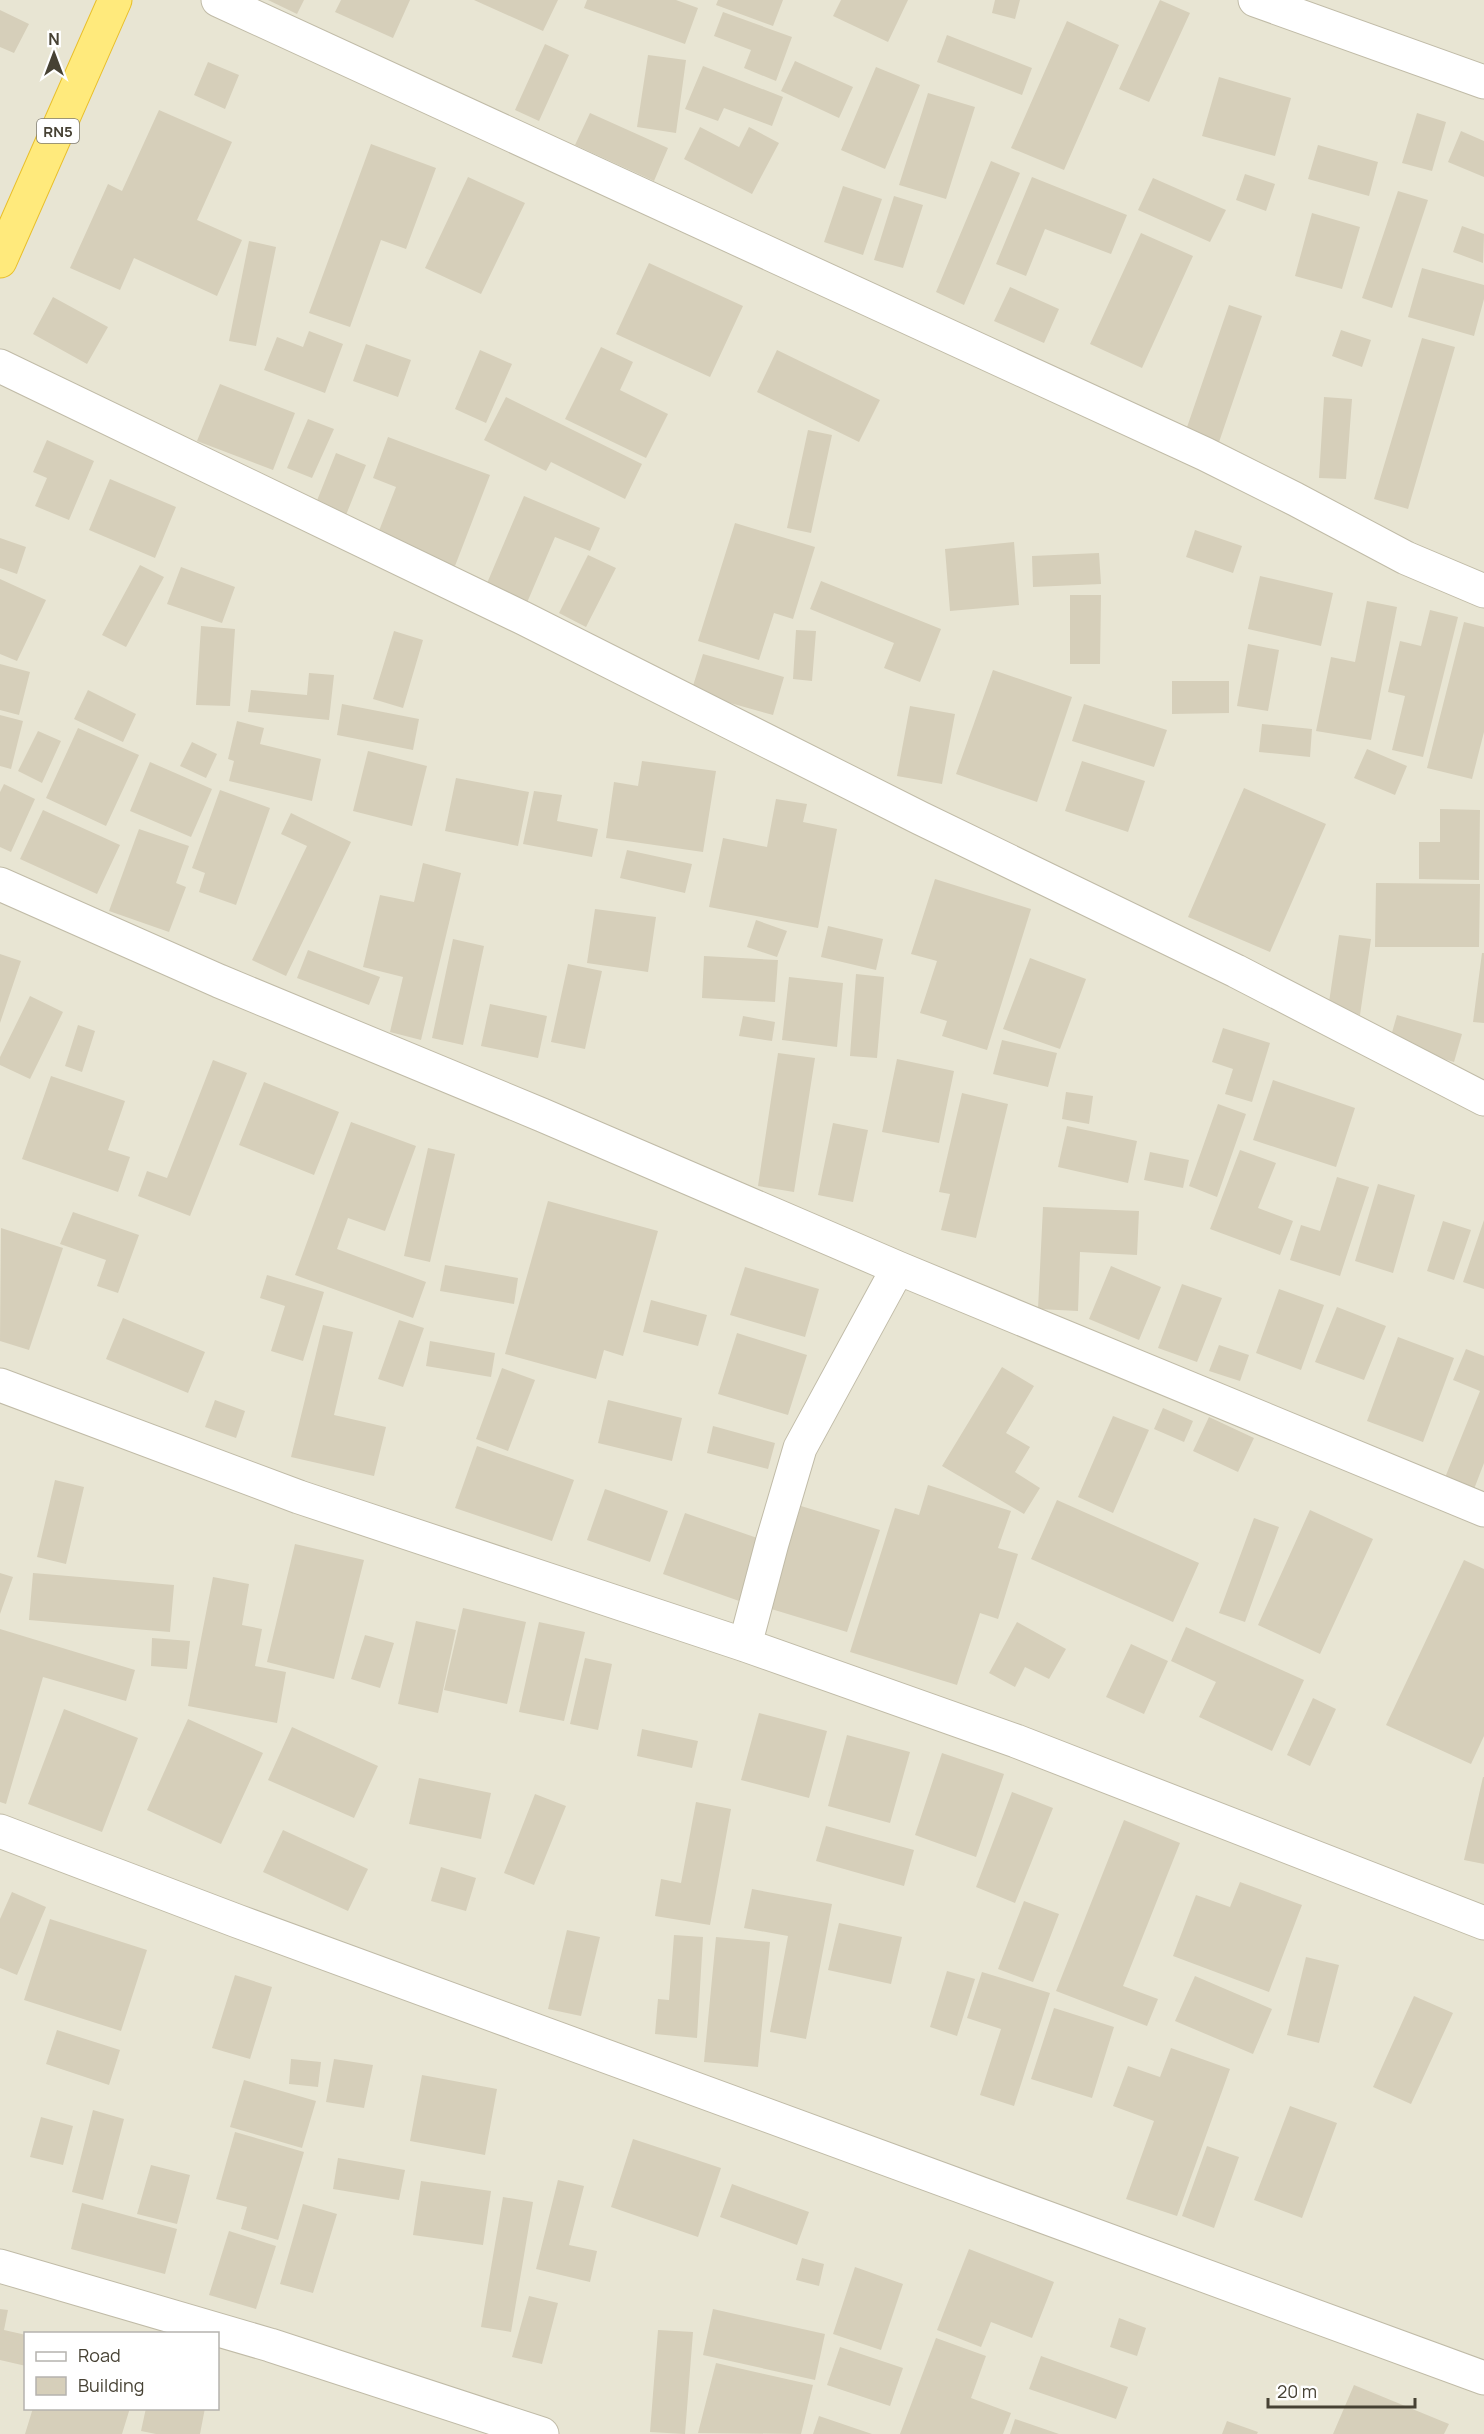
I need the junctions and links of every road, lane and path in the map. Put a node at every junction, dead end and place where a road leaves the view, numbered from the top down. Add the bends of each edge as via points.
1 (116, 0) edge
2 (218, 0) edge
3 (1255, 0) edge
4 (1484, 82) edge
5 (0, 261) edge
6 (0, 366) edge
7 (1484, 591) edge
8 (0, 884) edge
9 (1484, 1099) edge
10 (898, 1268) junction
11 (0, 1385) edge
12 (1484, 1510) edge
13 (745, 1645) junction
14 (0, 1832) edge
15 (1484, 1923) edge
16 (0, 2266) edge
17 (1484, 2378) edge
18 (542, 2434) edge

1 - 5 highway, RN5
2 - 7 street via 1194,449 1406,558
3 - 4 street
6 - 9 street via 523,618 920,818 1247,976
8 - 10 street via 219,981
10 - 12 street
10 - 13 street via 800,1448
11 - 13 street via 298,1497
13 - 15 street via 1016,1741
14 - 17 street
16 - 18 street via 270,2345

